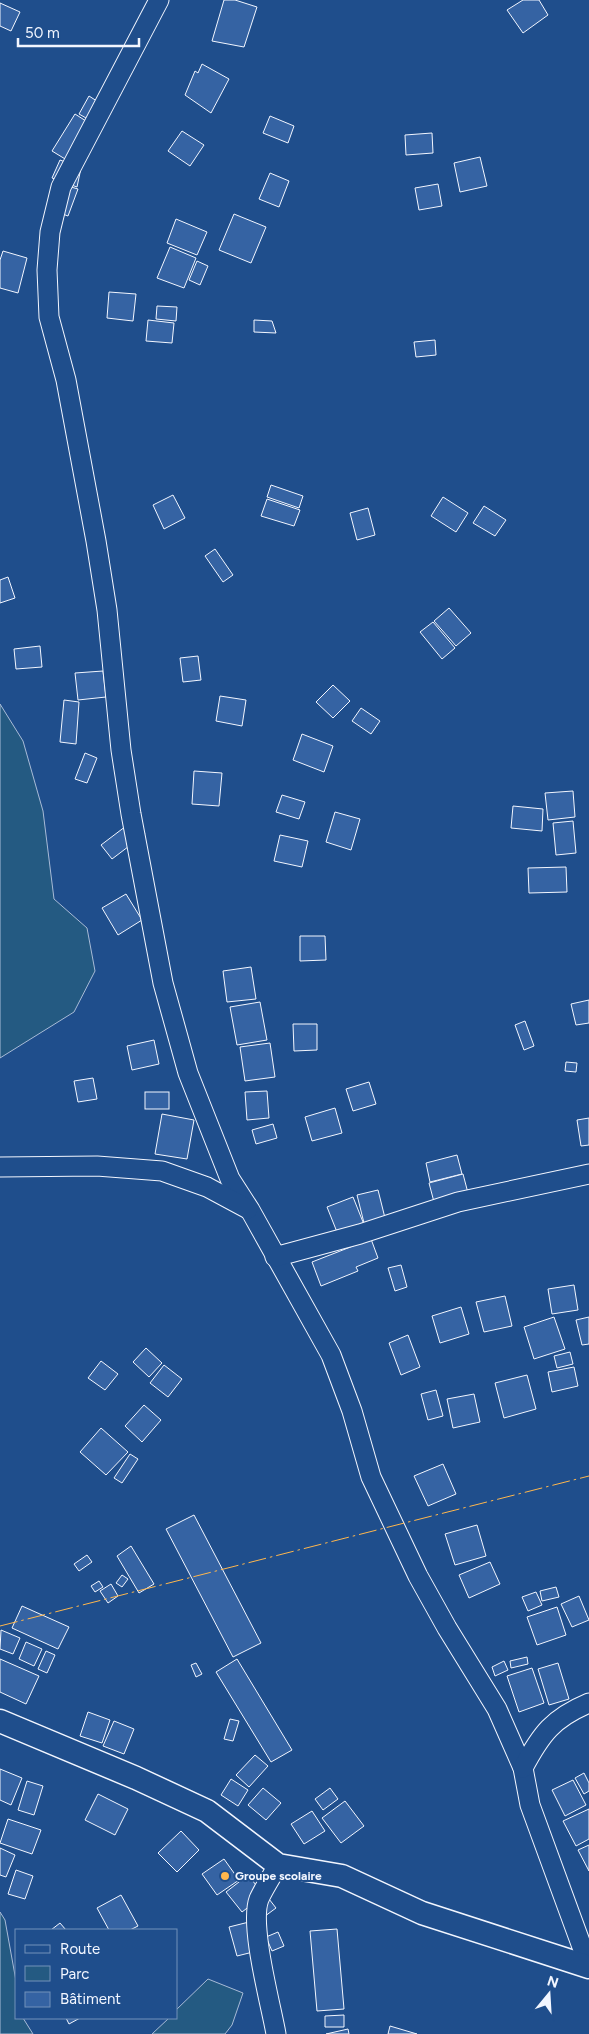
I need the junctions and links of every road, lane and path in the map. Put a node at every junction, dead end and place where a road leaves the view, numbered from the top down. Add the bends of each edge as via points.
1 (159, 0) edge
2 (0, 1167) edge
3 (589, 1174) edge
4 (250, 1210) junction
5 (275, 1257) junction
6 (589, 1703) edge
7 (0, 1721) edge
8 (523, 1768) junction
9 (278, 1865) junction
10 (589, 1967) edge
11 (276, 2034) edge

1 - 4 street via 61,187 50,232 47,270 49,317 66,380 96,541 129,804 163,983 188,1073 230,1179
2 - 4 street via 97,1166 162,1171 207,1187
3 - 5 street via 458,1202
4 - 5 street
5 - 8 street via 331,1354 371,1477 418,1576 497,1709
6 - 8 street via 566,1713 538,1739
7 - 9 main road via 136,1778 207,1812
8 - 10 street via 530,1805
9 - 10 main road via 342,1876 422,1913
9 - 11 street via 259,1900 256,1915

